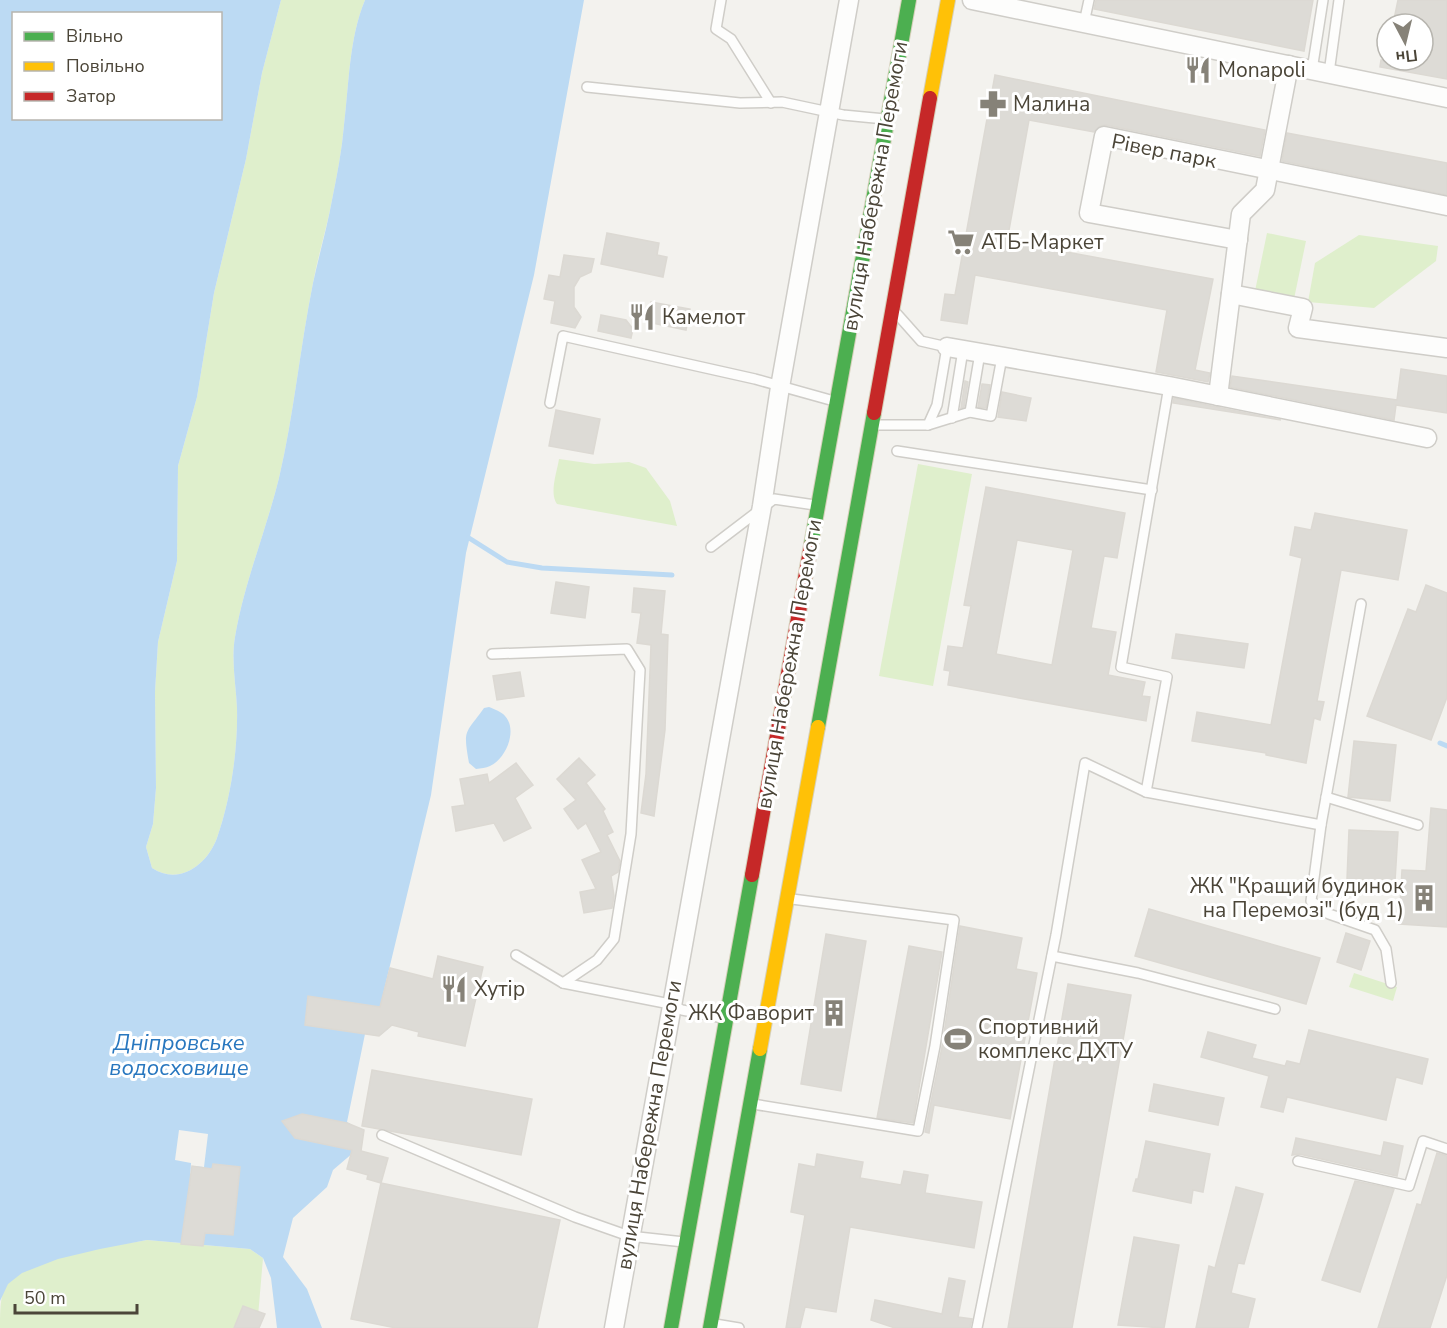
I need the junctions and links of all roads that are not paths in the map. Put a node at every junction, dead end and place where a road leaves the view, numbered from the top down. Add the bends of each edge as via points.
1 (721, 0) edge
2 (849, 0) edge
3 (909, 0) edge
4 (948, 0) edge
5 (972, 0) edge
6 (1089, 0) edge
7 (1323, 0) edge
8 (1339, 0) edge
9 (1084, 23) junction
10 (1288, 65) junction
11 (1321, 71) junction
12 (587, 87) dead end
13 (1447, 98) edge
14 (771, 103) junction
15 (830, 112) junction
16 (887, 119) junction
17 (1269, 171) junction
18 (883, 201) junction
19 (912, 206) junction
20 (1447, 206) edge
21 (1238, 240) junction
22 (1230, 299) junction
23 (893, 309) junction
24 (1447, 348) edge
25 (963, 350) junction
26 (1002, 357) junction
27 (1169, 386) junction
28 (780, 387) junction
29 (1218, 396) junction
30 (836, 401) junction
31 (550, 403) dead end
32 (970, 412) junction
33 (952, 418) junction
34 (928, 424) junction
35 (872, 426) junction
36 (1427, 438) dead end
37 (897, 451) dead end
38 (1152, 490) junction
39 (818, 505) junction
40 (762, 507) junction
41 (711, 547) dead end
42 (1362, 604) dead end
43 (492, 654) dead end
44 (791, 654) junction
45 (820, 660) junction
46 (1146, 792) junction
47 (1326, 797) junction
48 (1321, 825) junction
49 (1418, 825) dead end
50 (787, 898) junction
51 (516, 955) dead end
52 (1052, 956) junction
53 (1391, 982) dead end
54 (564, 983) junction
55 (730, 994) junction
56 (758, 1000) junction
57 (670, 1004) junction
58 (1275, 1009) dead end
59 (726, 1019) junction
60 (750, 1103) junction
61 (382, 1136) dead end
62 (1447, 1149) edge
63 (1298, 1161) dead end
64 (629, 1236) junction
65 (686, 1242) junction
66 (710, 1325) edge
67 (614, 1328) edge
68 (671, 1328) edge
69 (739, 1328) edge
70 (977, 1328) edge

1 - 14 lane via 716,29 731,39
2 - 15 street, вулиця Набережна Перемоги
3 - 16 main road, вулиця Набережна Перемоги
4 - 19 main road, вулиця Набережна Перемоги
5 - 9 street
6 - 9 lane
7 - 11 lane
8 - 11 lane
9 - 10 street
10 - 11 street
10 - 17 street
11 - 13 street
12 - 14 lane
14 - 15 lane
15 - 16 lane
15 - 28 street, вулиця Набережна Перемоги
16 - 18 main road, вулиця Набережна Перемоги
17 - 20 street, Рівер парк
17 - 21 street via 1264,190 1241,214
17 - 21 street, Рівер парк via 1104,136 1089,213
18 - 19 main road
18 - 30 main road, вулиця Набережна Перемоги
19 - 23 main road, вулиця Набережна Перемоги
21 - 22 street
22 - 24 street via 1303,308 1298,328
22 - 29 street
23 - 25 lane via 921,341
23 - 35 main road, вулиця Набережна Перемоги
25 - 26 street
25 - 32 lane
25 - 33 lane
25 - 34 lane
26 - 27 street
26 - 32 lane via 991,416
27 - 29 street
27 - 38 lane
28 - 30 lane
28 - 31 lane via 563,336
28 - 40 street, вулиця Набережна Перемоги
29 - 36 street
30 - 39 main road, вулиця Набережна Перемоги
32 - 33 lane
33 - 34 lane
34 - 35 lane
35 - 45 main road, вулиця Набережна Перемоги
37 - 38 lane
38 - 46 lane via 1121,668 1167,676
39 - 40 lane via 774,499
39 - 44 main road, вулиця Набережна Перемоги
40 - 41 lane
40 - 57 street, вулиця Набережна Перемоги
42 - 47 lane
43 - 54 lane via 627,649 640,670 631,834 614,939 597,960
44 - 45 main road
44 - 55 main road, вулиця Набережна Перемоги
45 - 50 main road, вулиця Набережна Перемоги
46 - 48 lane
46 - 52 lane via 1085,763
47 - 48 lane
47 - 49 lane
48 - 53 lane via 1311,901 1329,914 1375,930 1386,949
50 - 56 main road, вулиця Набережна Перемоги
50 - 60 lane via 954,920 935,1046 918,1131
51 - 54 lane
52 - 58 lane via 1138,972
52 - 70 lane
54 - 57 lane
55 - 56 main road
55 - 59 main road, вулиця Набережна Перемоги
56 - 60 main road, вулиця Набережна Перемоги
57 - 59 lane
57 - 64 street, вулиця Набережна Перемоги
59 - 65 main road, вулиця Набережна Перемоги
60 - 66 main road, вулиця Набережна Перемоги
61 - 64 lane
62 - 63 lane via 1423,1141 1409,1186
64 - 65 lane
64 - 67 street, вулиця Набережна Перемоги
65 - 68 main road, вулиця Набережна Перемоги
66 - 69 lane

